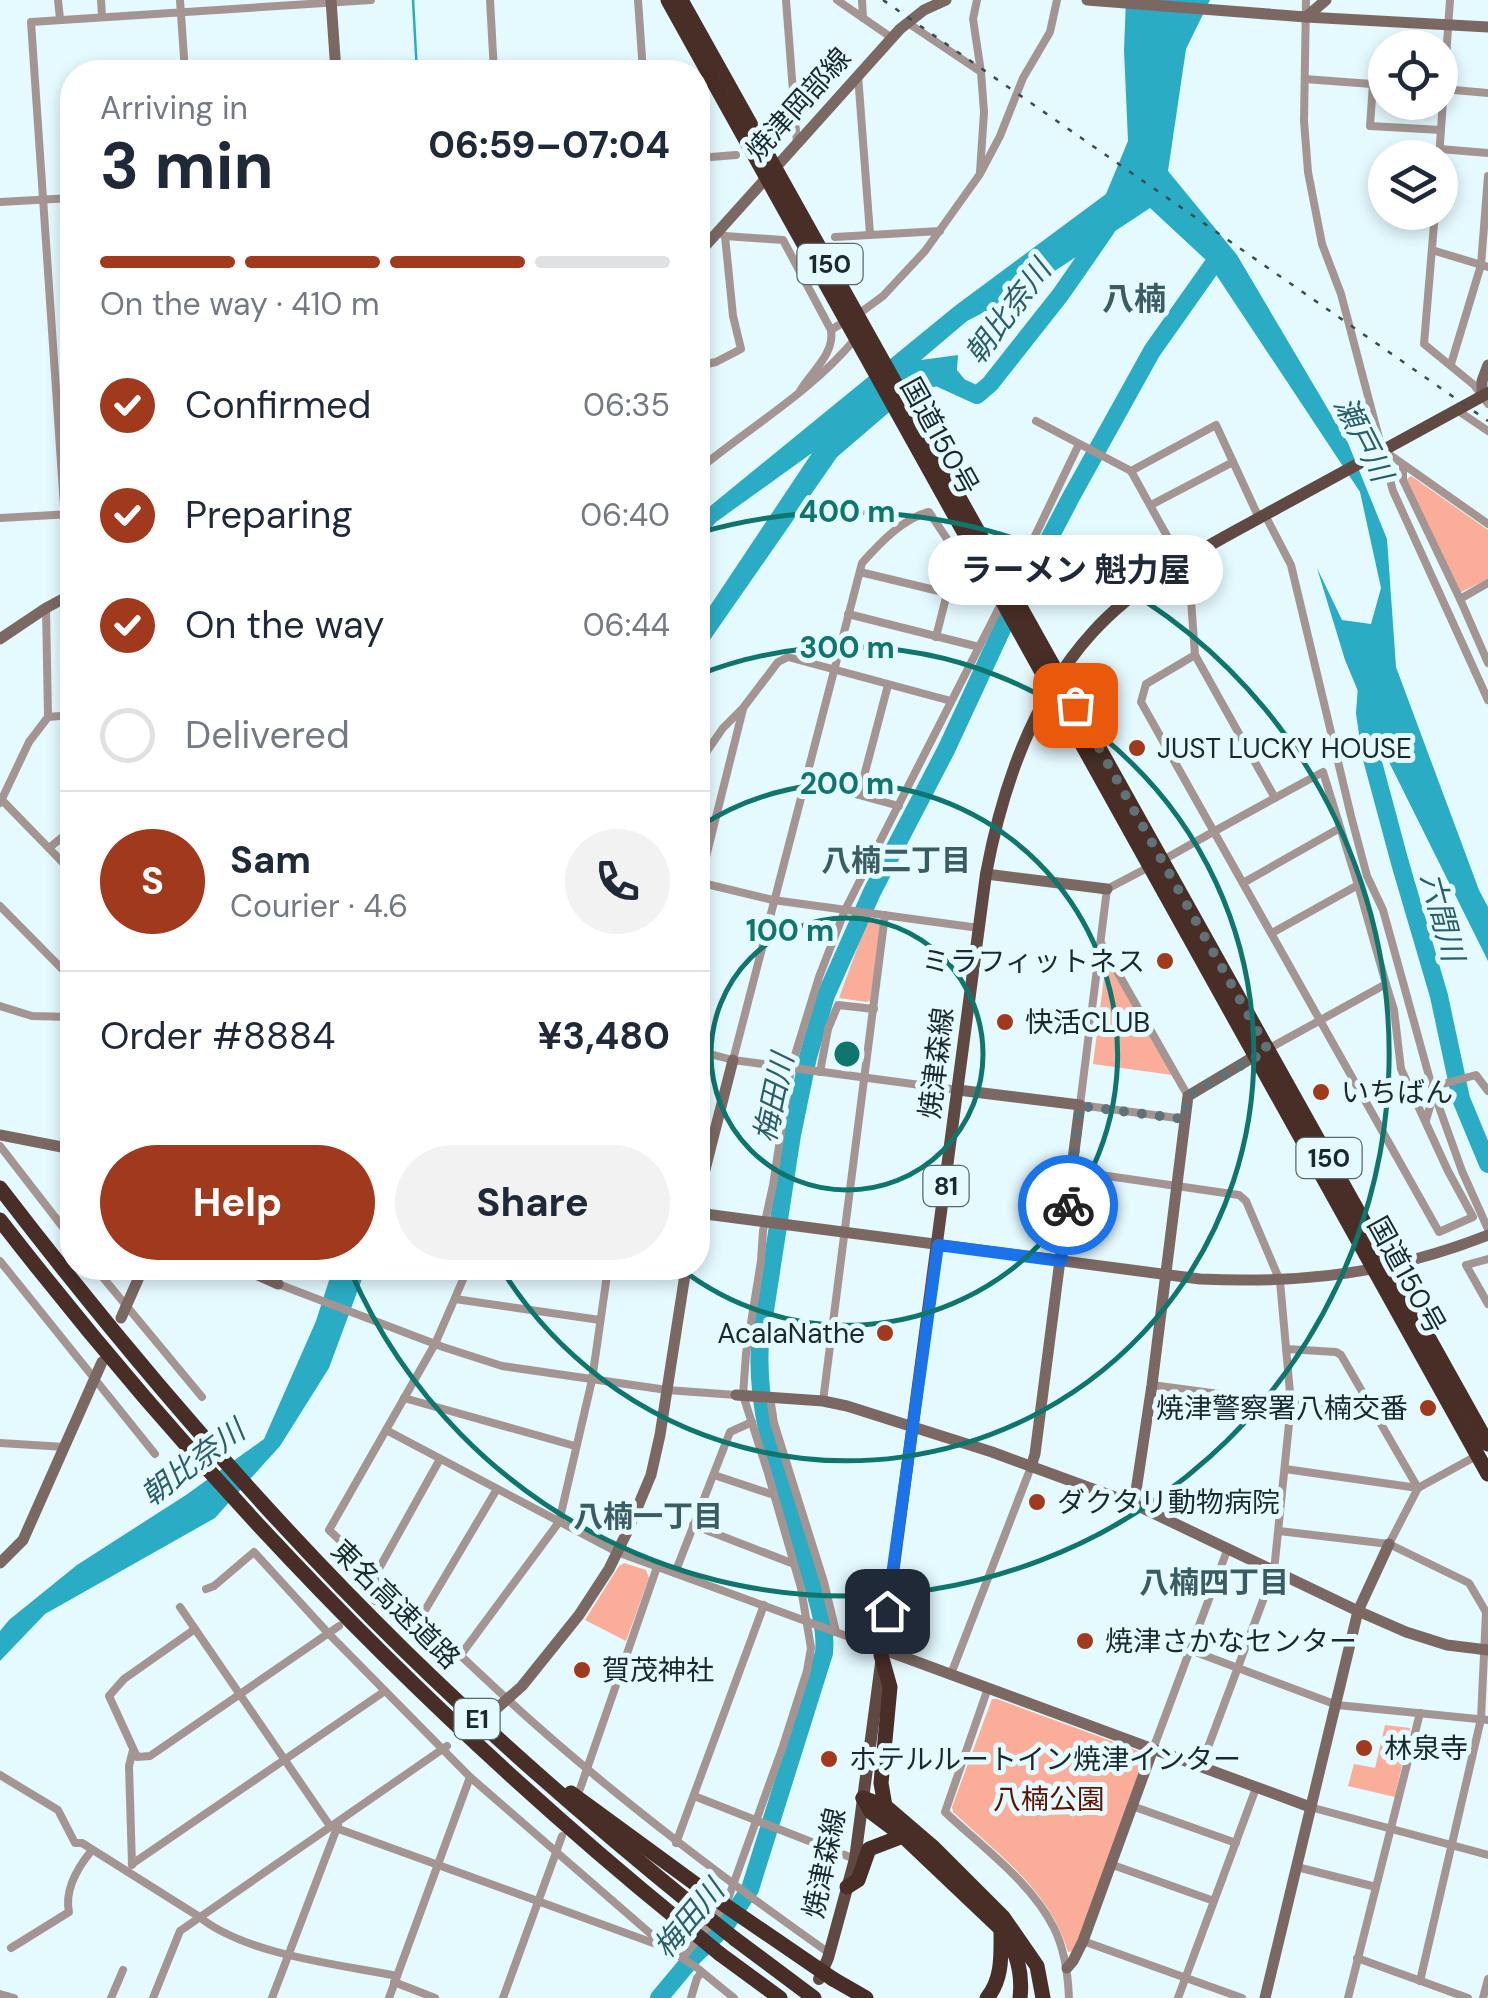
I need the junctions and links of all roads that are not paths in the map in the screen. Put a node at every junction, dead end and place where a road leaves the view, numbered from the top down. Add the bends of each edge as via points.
1 (58, 0) edge
2 (101, 0) edge
3 (180, 0) edge
4 (371, 0) edge
5 (490, 0) edge
6 (638, 0) edge
7 (668, 0) edge
8 (681, 0) edge
9 (786, 0) edge
10 (837, 0) edge
11 (862, 0) edge
12 (946, 0) edge
13 (977, 0) edge
14 (1056, 0) edge
15 (1087, 0) edge
16 (1306, 0) edge
17 (1326, 0) edge
18 (1450, 0) edge
19 (331, 1) edge
20 (181, 11) junction
21 (102, 16) junction
22 (1300, 16) junction
23 (863, 18) junction
24 (60, 19) junction
25 (908, 23) junction
26 (1449, 24) junction
27 (1488, 28) edge
28 (1448, 30) edge
29 (892, 38) junction
30 (184, 60) edge
31 (335, 60) edge
32 (493, 60) edge
33 (643, 60) edge
34 (704, 60) edge
35 (710, 70) edge
36 (980, 72) junction
37 (858, 75) junction
38 (1304, 79) junction
39 (1368, 84) edge
40 (1458, 90) edge
41 (1488, 93) edge
42 (1371, 120) edge
43 (1441, 120) edge
44 (1441, 130) junction
45 (1441, 140) edge
46 (797, 144) junction
47 (1458, 153) edge
48 (1488, 153) edge
49 (736, 156) dead end
50 (710, 157) edge
51 (771, 172) junction
52 (980, 174) junction
53 (1488, 176) edge
54 (60, 199) edge
55 (43, 200) junction
56 (0, 202) edge
57 (1434, 230) edge
58 (940, 231) junction
59 (722, 233) junction
60 (870, 234) junction
61 (835, 237) dead end
62 (710, 244) edge
63 (1432, 250) junction
64 (1485, 266) edge
65 (864, 310) dead end
66 (864, 343) junction
67 (710, 363) edge
68 (1451, 364) junction
69 (1488, 364) edge
70 (797, 395) junction
71 (1486, 398) edge
72 (1457, 410) junction
73 (60, 414) edge
74 (1036, 421) dead end
75 (1488, 432) edge
76 (1079, 444) junction
77 (1378, 453) junction
78 (710, 461) edge
79 (1233, 462) junction
80 (1403, 465) junction
81 (1130, 470) junction
82 (1152, 505) junction
83 (60, 514) edge
84 (1267, 514) junction
85 (0, 518) edge
86 (1488, 524) edge
87 (1185, 561) junction
88 (860, 572) junction
89 (1488, 584) edge
90 (946, 593) junction
91 (1007, 598) junction
92 (60, 600) edge
93 (1460, 600) junction
94 (46, 608) junction
95 (848, 614) junction
96 (936, 637) junction
97 (0, 639) edge
98 (979, 648) junction
99 (1196, 655) junction
100 (1488, 664) edge
101 (834, 670) junction
102 (1055, 684) junction
103 (888, 685) junction
104 (1488, 700) edge
105 (951, 701) junction
106 (743, 708) junction
107 (60, 716) edge
108 (48, 717) junction
109 (710, 747) edge
110 (806, 781) junction
111 (860, 795) junction
112 (1275, 798) junction
113 (1, 801) edge
114 (899, 806) junction
115 (1340, 828) junction
116 (1215, 831) junction
117 (710, 837) edge
118 (60, 839) edge
119 (49, 848) junction
120 (60, 859) edge
121 (1156, 864) junction
122 (986, 874) junction
123 (1243, 883) junction
124 (1358, 885) junction
125 (710, 887) edge
126 (1107, 889) junction
127 (774, 900) junction
128 (0, 906) edge
129 (848, 910) junction
130 (882, 914) junction
131 (980, 928) junction
132 (1272, 933) junction
133 (1101, 943) junction
134 (60, 967) edge
135 (1386, 984) junction
136 (0, 1006) edge
137 (874, 1009) junction
138 (60, 1019) edge
139 (1320, 1022) junction
140 (1262, 1053) junction
141 (710, 1054) edge
142 (733, 1060) junction
143 (794, 1068) junction
144 (819, 1071) junction
145 (866, 1078) junction
146 (1434, 1089) junction
147 (958, 1090) junction
148 (1488, 1090) edge
149 (1188, 1096) junction
150 (1080, 1106) junction
151 (1184, 1119) junction
152 (1426, 1120) junction
153 (0, 1136) edge
154 (0, 1146) edge
155 (60, 1146) edge
156 (710, 1151) edge
157 (1072, 1172) junction
158 (1176, 1186) junction
159 (0, 1188) edge
160 (710, 1215) edge
161 (0, 1220) edge
162 (766, 1222) junction
163 (60, 1224) edge
164 (1488, 1232) edge
165 (844, 1233) junction
166 (938, 1245) junction
167 (1488, 1259) edge
168 (0, 1261) edge
169 (1061, 1261) junction
170 (60, 1265) edge
171 (1382, 1268) junction
172 (1166, 1274) junction
173 (72, 1280) edge
174 (102, 1280) edge
175 (138, 1280) edge
176 (275, 1280) edge
177 (463, 1280) edge
178 (606, 1280) edge
179 (684, 1280) edge
180 (1280, 1281) junction
181 (455, 1299) junction
182 (1488, 1304) edge
183 (124, 1312) junction
184 (600, 1320) junction
185 (435, 1344) junction
186 (1286, 1350) junction
187 (102, 1362) dead end
188 (95, 1380) junction
189 (592, 1380) junction
190 (1152, 1385) junction
191 (667, 1390) junction
192 (742, 1395) junction
193 (202, 1397) dead end
194 (769, 1397) junction
195 (404, 1398) junction
196 (823, 1401) junction
197 (1291, 1404) junction
198 (1376, 1415) junction
199 (752, 1422) junction
200 (914, 1427) junction
201 (386, 1430) junction
202 (0, 1443) edge
203 (575, 1446) junction
204 (66, 1447) junction
205 (1483, 1450) edge
206 (156, 1454) dead end
207 (440, 1458) junction
208 (1031, 1467) junction
209 (1285, 1470) junction
210 (1488, 1474) edge
211 (714, 1475) junction
212 (1418, 1488) junction
213 (497, 1489) junction
214 (774, 1495) junction
215 (1134, 1504) junction
216 (559, 1522) junction
217 (693, 1525) junction
218 (1279, 1530) junction
219 (1389, 1544) junction
220 (1228, 1548) junction
221 (617, 1552) junction
222 (0, 1563) edge
223 (794, 1564) junction
224 (658, 1567) junction
225 (1274, 1571) junction
226 (675, 1573) junction
227 (376, 1574) junction
228 (206, 1589) dead end
229 (392, 1590) junction
230 (375, 1601) dead end
231 (764, 1606) junction
232 (180, 1607) dead end
233 (1358, 1611) junction
234 (421, 1617) junction
235 (809, 1622) junction
236 (339, 1626) dead end
237 (195, 1629) junction
238 (835, 1632) junction
239 (328, 1633) junction
240 (1190, 1650) junction
241 (1487, 1650) edge
242 (882, 1652) junction
243 (460, 1656) junction
244 (1238, 1669) junction
245 (951, 1674) junction
246 (988, 1688) junction
247 (385, 1691) junction
248 (239, 1694) junction
249 (508, 1700) junction
250 (1337, 1705) junction
251 (494, 1711) dead end
252 (1420, 1713) junction
253 (1484, 1720) edge
254 (503, 1743) junction
255 (445, 1747) junction
256 (1153, 1749) junction
257 (133, 1750) junction
258 (285, 1760) junction
259 (1201, 1766) junction
260 (588, 1769) junction
261 (0, 1775) edge
262 (470, 1777) junction
263 (580, 1788) dead end
264 (1256, 1788) junction
265 (694, 1796) junction
266 (863, 1798) junction
267 (885, 1806) junction
268 (1132, 1806) junction
269 (1310, 1807) junction
270 (759, 1821) junction
271 (335, 1825) junction
272 (1391, 1829) junction
273 (562, 1836) dead end
274 (903, 1836) junction
275 (676, 1843) junction
276 (1236, 1843) junction
277 (1453, 1846) junction
278 (92, 1850) junction
279 (556, 1852) junction
280 (1488, 1855) edge
281 (855, 1859) junction
282 (132, 1864) junction
283 (1110, 1864) junction
284 (438, 1866) junction
285 (1297, 1866) junction
286 (132, 1874) junction
287 (734, 1886) junction
288 (847, 1887) junction
289 (1376, 1887) junction
290 (537, 1901) junction
291 (1214, 1901) junction
292 (198, 1916) junction
293 (1008, 1931) junction
294 (1083, 1941) junction
295 (10, 1948) dead end
296 (667, 1948) junction
297 (829, 1953) junction
298 (290, 1954) junction
299 (683, 1957) junction
300 (1357, 1958) junction
301 (1066, 1968) junction
302 (700, 1969) junction
303 (123, 1970) dead end
304 (396, 1979) junction
305 (826, 1979) junction
306 (1186, 1979) junction
307 (1488, 1979) edge
308 (1420, 1981) junction
309 (0, 1994) edge
310 (14, 1998) edge
311 (110, 1998) edge
312 (153, 1998) edge
313 (272, 1998) edge
314 (389, 1998) edge
315 (435, 1998) edge
316 (503, 1998) edge
317 (691, 1998) edge
318 (734, 1998) edge
319 (780, 1998) edge
320 (814, 1998) edge
321 (866, 1998) edge
322 (987, 1998) edge
323 (1020, 1998) edge
324 (1028, 1998) edge
325 (1043, 1998) edge
326 (1068, 1998) edge
327 (1178, 1998) edge
328 (1242, 1998) edge
329 (1265, 1998) edge
330 (1348, 1998) edge
331 (1468, 1998) edge
332 (1483, 1998) edge

1 - 24 street
2 - 21 street
3 - 20 street
4 - 19 street
5 - 32 street
6 - 33 street
7 - 34 highway, 国道150号 / 150
8 - 51 highway, 国道150号 / 150
9 - 46 street
10 - 23 street
11 - 23 street
12 - 25 street, 焼津岡部線
13 - 36 street via 972,19
14 - 52 street via 1050,32
15 - 22 street
16 - 22 street
17 - 22 street
18 - 26 street
19 - 20 street
19 - 31 street
20 - 21 street
20 - 30 street
21 - 24 street
22 - 26 street
22 - 38 street
23 - 29 street
24 - 55 street via 31,22
25 - 29 street, 焼津岡部線
25 - 36 street
26 - 27 street
26 - 28 street
29 - 37 street, 焼津岡部線
35 - 51 highway, 国道150号 / 150
36 - 52 street
37 - 46 street, 焼津岡部線
37 - 60 street
38 - 39 street
38 - 77 street via 1314,209
40 - 41 street
42 - 44 street via 1370,126
43 - 44 street
44 - 45 street
46 - 51 street, 焼津岡部線
47 - 48 street
49 - 50 street
51 - 59 street, 焼津岡部線
51 - 66 highway, 国道150号 / 150
52 - 58 street
53 - 64 street
54 - 55 street
55 - 56 street
55 - 73 street
57 - 63 street
58 - 60 street
58 - 65 street
59 - 62 street, 焼津岡部線
59 - 67 street via 742,349
59 - 70 street via 783,240 835,328 831,346
60 - 61 street
63 - 64 street
63 - 68 street via 1424,344
64 - 68 street
66 - 70 street
66 - 91 highway, 国道150号 / 150
68 - 71 street
69 - 71 street
70 - 78 street
71 - 72 main road, 焼津森線 / 81
72 - 75 street
72 - 77 main road, 焼津森線 / 81
74 - 76 street
76 - 81 street
76 - 91 street
77 - 80 street
77 - 84 main road, 焼津森線 / 81
77 - 104 street
79 - 81 street via 1216,424
79 - 82 street
79 - 84 street
80 - 86 street
80 - 93 street via 1403,480
81 - 82 street
82 - 87 street
83 - 85 street
84 - 87 main road, 焼津森線 / 81
84 - 146 street via 1291,566 1350,816
87 - 99 street
87 - 102 main road, 焼津森線 / 81 via 1112,613
88 - 90 street
88 - 90 street via 900,527 929,512 957,554
88 - 95 street
89 - 93 street
90 - 96 street
91 - 98 street
91 - 102 highway, 国道150号 / 150
92 - 94 street
93 - 100 street
94 - 97 street
94 - 108 street
95 - 96 street
95 - 101 street
96 - 98 street
98 - 105 street
99 - 112 street
99 - 116 street via 1146,684 1140,702
101 - 103 street
101 - 106 street via 788,657
101 - 110 street
102 - 121 highway, 国道150号 / 150
102 - 122 main road, 焼津森線 / 81 via 1011,774
103 - 105 street
103 - 111 street
105 - 114 street
106 - 109 street
106 - 117 street
107 - 108 street
108 - 113 street
110 - 111 street
110 - 127 street
111 - 114 street
112 - 115 street via 1323,772
112 - 116 street
113 - 119 street
114 - 129 street
115 - 123 street
115 - 124 street
116 - 121 street
116 - 123 street
118 - 119 street
119 - 120 street
121 - 126 street
121 - 140 highway, 国道150号 / 150
122 - 126 street
122 - 131 main road, 焼津森線 / 81
123 - 132 street
124 - 132 street
124 - 135 street
125 - 127 street
126 - 133 street
127 - 129 street
127 - 142 street
128 - 134 street
129 - 130 street
129 - 143 street via 819,978
130 - 131 street
130 - 137 street
131 - 147 main road, 焼津森線 / 81
132 - 139 street
133 - 149 street
133 - 150 street
135 - 139 street
135 - 152 street via 1401,1070
136 - 138 street
137 - 144 street via 838,1005
137 - 145 street
139 - 140 street
139 - 152 street via 1439,1232 1473,1217
140 - 149 street
140 - 171 highway, 国道150号 / 150
141 - 142 street
142 - 143 street
142 - 156 street
143 - 144 street
143 - 162 street
144 - 145 street
145 - 147 street
145 - 165 street
146 - 148 street via 1476,1075
146 - 152 street
146 - 164 street
147 - 150 street
147 - 166 main road, 焼津森線 / 81
149 - 151 street
150 - 151 street
150 - 157 street
151 - 158 street
153 - 155 street
154 - 163 street
157 - 158 street
157 - 169 street
158 - 172 street
158 - 180 street via 1243,1197
159 - 170 highway, 東名高速道路 / E1
160 - 162 street
161 - 319 highway, 東名高速道路 / E1, bridge via 184,1443 380,1650 597,1852
162 - 165 street
162 - 192 street
164 - 171 street
165 - 166 street
165 - 196 street
166 - 169 street
166 - 200 main road, 焼津森線 / 81
167 - 182 street via 1466,1265
168 - 188 street
169 - 172 street
169 - 208 street
171 - 180 street
171 - 205 highway, 国道150号 / 150
172 - 180 street
172 - 190 street
173 - 254 highway, 東名高速道路 / E1 via 273,1514
174 - 183 street
175 - 183 street
176 - 185 street
177 - 181 street
178 - 184 street
179 - 191 street
180 - 186 street
181 - 184 street
181 - 185 street
183 - 193 street
184 - 189 street
185 - 189 street via 502,1366
185 - 195 street
186 - 197 street
186 - 198 street via 1341,1355
187 - 188 street
188 - 204 street
188 - 206 street
189 - 191 street
189 - 203 street
190 - 197 street
190 - 215 street
191 - 192 street
191 - 221 street via 650,1475
192 - 194 street
192 - 199 street
194 - 196 street
194 - 238 street
195 - 201 street
195 - 203 street
196 - 200 street
197 - 198 street
197 - 209 street
198 - 212 street
199 - 211 street via 730,1432
199 - 214 street
200 - 208 street
200 - 242 main road, 焼津森線 / 81
201 - 207 street
201 - 227 street via 330,1530
202 - 204 street
203 - 216 street
204 - 222 street via 24,1540
205 - 210 highway, 国道150号 / 150
205 - 212 street
207 - 213 street
207 - 227 street
208 - 215 street
208 - 245 street
209 - 212 street
209 - 218 street
211 - 214 street
211 - 217 street
212 - 219 street
213 - 216 street
213 - 234 street
214 - 223 street
215 - 220 street
216 - 221 street
216 - 243 street
217 - 223 street
217 - 226 street
218 - 219 street
218 - 225 street
219 - 233 street
219 - 241 street via 1469,1583 1486,1612
220 - 225 street
220 - 240 street
221 - 224 street
221 - 249 street via 578,1615
223 - 235 street
224 - 226 street
224 - 260 street
225 - 233 street
225 - 244 street
226 - 231 street
227 - 229 street
228 - 239 street via 254,1552
229 - 230 street
229 - 234 street
231 - 235 street
231 - 265 street
232 - 237 street
233 - 241 street via 1430,1640
233 - 250 street
234 - 243 street
235 - 238 street
235 - 270 street via 807,1671
236 - 239 street
237 - 248 street
237 - 257 street via 109,1696
238 - 242 street
239 - 247 street
239 - 248 street
240 - 244 street
240 - 256 street
241 - 253 street
242 - 245 street
242 - 266 main road, 焼津森線 / 81
242 - 267 highway via 890,1687
243 - 249 street
244 - 250 street
244 - 259 street
245 - 246 street
246 - 256 street
246 - 301 street via 945,1812 1038,1903
247 - 255 street
247 - 258 street
248 - 257 street via 150,1756
248 - 258 street
249 - 251 street
249 - 260 street
250 - 252 street
250 - 269 street
252 - 253 street
252 - 272 street
253 - 277 street
254 - 305 highway, bridge
254 - 320 highway, 東名高速道路 / E1, bridge via 696,1908
255 - 262 street
255 - 271 street
256 - 259 street
256 - 268 street
257 - 282 street
258 - 271 street
258 - 282 street
259 - 264 street
260 - 263 street
260 - 275 street
261 - 278 street via 58,1810 75,1844
262 - 279 street
262 - 284 street
264 - 269 street
264 - 276 street
265 - 270 street
265 - 275 street
266 - 267 highway
266 - 274 highway
266 - 281 main road, 焼津森線 / 81
267 - 293 highway via 972,1885
268 - 276 street
268 - 283 street
269 - 272 street
269 - 285 street
270 - 281 street
270 - 287 street
271 - 284 street
271 - 292 street
271 - 298 street
272 - 277 street
272 - 289 street
273 - 279 street
274 - 288 highway via 869,1849 858,1880
274 - 293 highway
275 - 287 street
276 - 291 street
277 - 280 street
277 - 308 street
278 - 286 street
278 - 295 street via 66,1898 69,1912
279 - 290 street
279 - 296 street
281 - 288 main road, 焼津森線 / 81
282 - 286 street
283 - 291 street
283 - 294 street
284 - 290 street
284 - 304 street
285 - 289 street
285 - 329 street
286 - 292 street
287 - 297 street
287 - 299 street
288 - 297 main road, 焼津森線 / 81
289 - 300 street
290 - 296 street
290 - 316 street
291 - 306 street
292 - 298 street via 213,1929
292 - 312 street via 180,1931
293 - 322 highway
293 - 323 highway
293 - 324 highway via 1025,1955
293 - 325 highway via 1037,1966
294 - 301 street
294 - 306 street
296 - 299 street
297 - 305 main road, 焼津森線 / 81
298 - 304 street
298 - 313 street
299 - 302 street
300 - 308 street
300 - 330 street
301 - 326 street
302 - 317 street
302 - 318 street
303 - 311 street
304 - 314 street
304 - 315 street
305 - 321 highway
306 - 327 street
306 - 328 street
307 - 332 street
308 - 331 street
309 - 310 street

